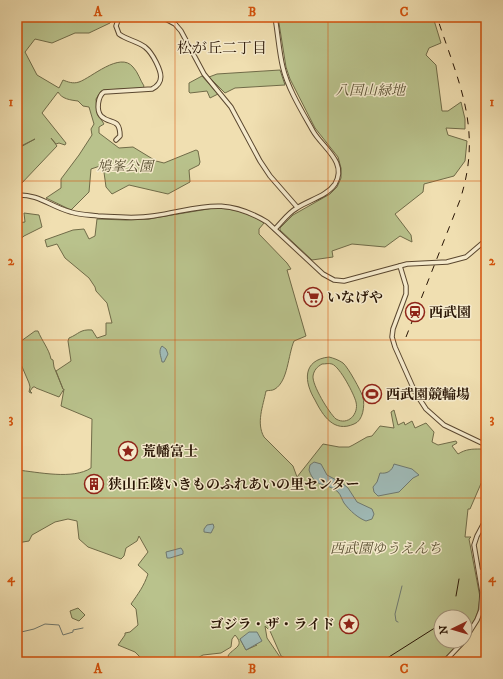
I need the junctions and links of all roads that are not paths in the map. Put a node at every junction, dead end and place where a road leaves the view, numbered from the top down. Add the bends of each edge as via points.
1 (119, 17) edge
2 (162, 17) edge
3 (275, 17) edge
4 (116, 140) dead end
5 (17, 195) edge
6 (298, 207) junction
7 (275, 229) junction
8 (486, 240) edge
9 (400, 266) junction
10 (486, 445) edge
11 (486, 519) edge
12 (486, 568) edge
13 (479, 573) junction
14 (473, 626) edge
15 (456, 649) edge
16 (433, 662) edge

1 - 4 street via 116,26 119,34 151,52 161,72 161,78 152,89 104,92 98,98 99,112 103,118 114,121 120,130 120,136
2 - 6 street via 175,24 204,74 231,107 262,165
3 - 6 street via 288,85 314,133 338,164 336,182 329,191
5 - 7 street via 43,199 70,212 126,218 154,216 204,206 226,206 253,214
6 - 7 street
7 - 9 street via 323,274 336,281
8 - 9 street via 462,258 447,262
9 - 10 street via 406,294 392,337 415,392 426,409 444,425
11 - 13 street via 474,545
12 - 13 street
13 - 14 street via 481,610
15 - 16 street via 446,660

